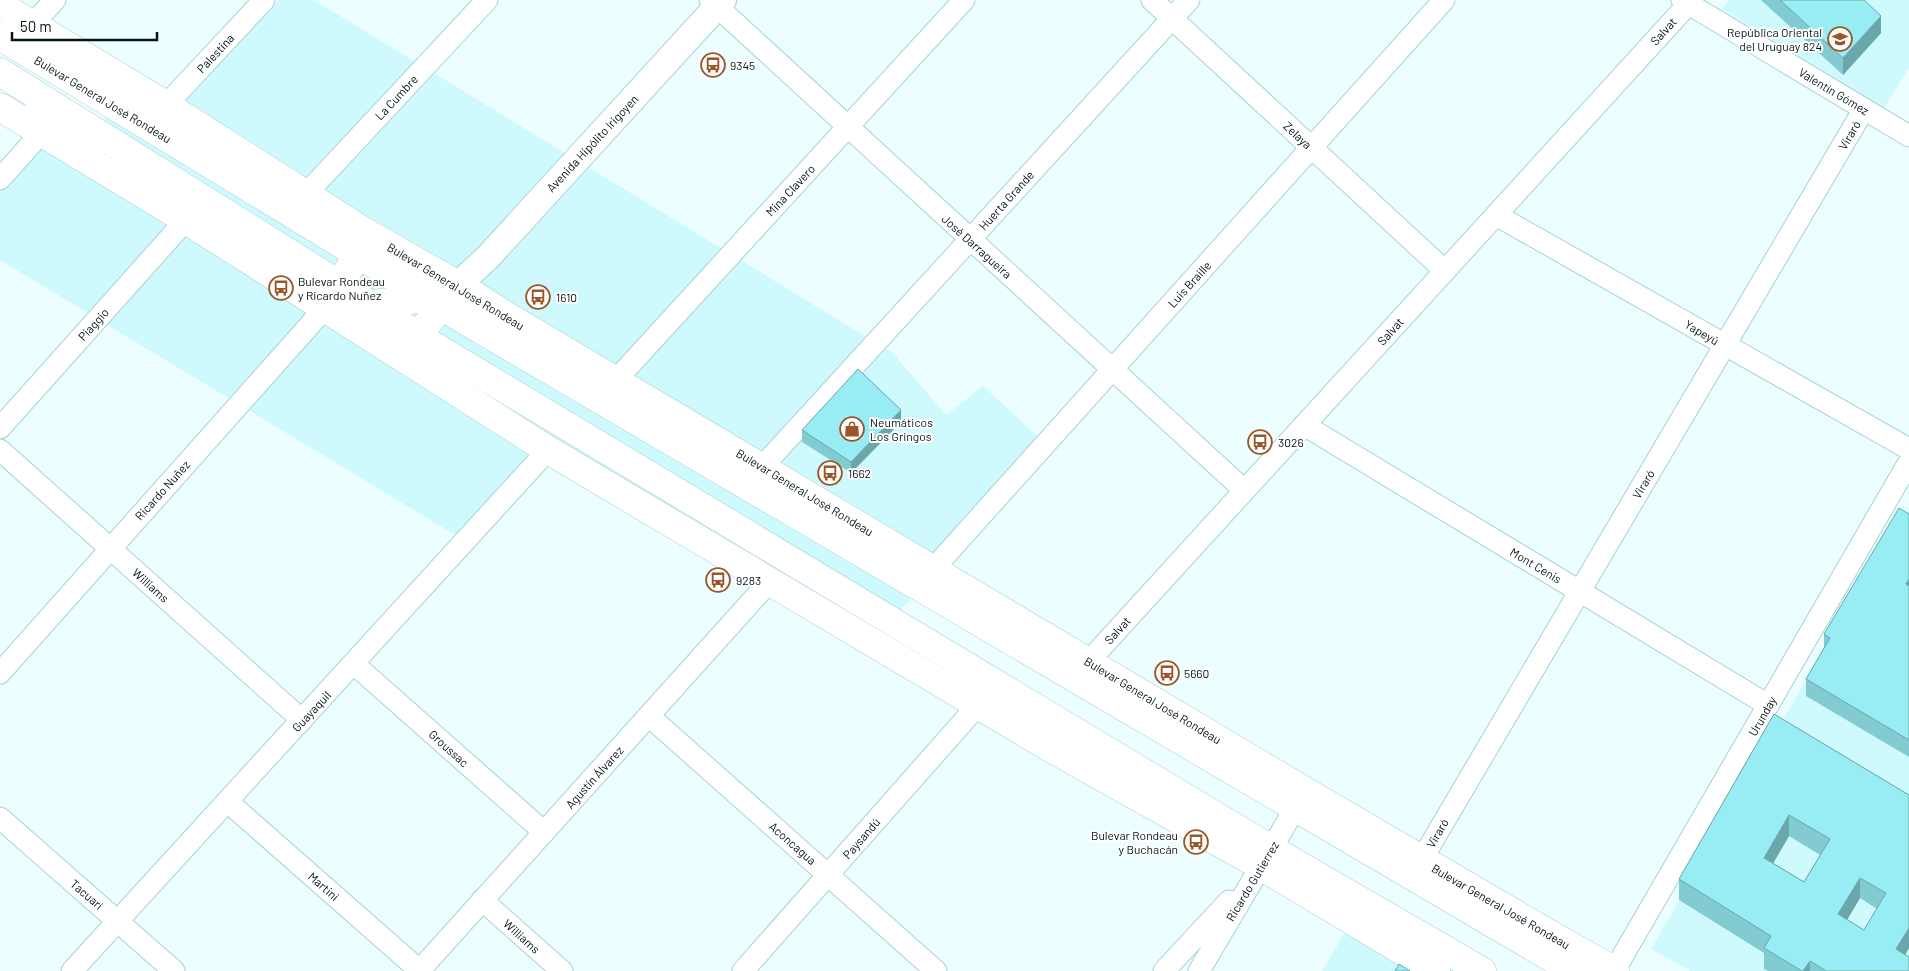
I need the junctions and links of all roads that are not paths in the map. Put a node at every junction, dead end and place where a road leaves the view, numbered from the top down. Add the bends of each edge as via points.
1 (55, 0) edge
2 (264, 0) edge
3 (487, 0) edge
4 (964, 0) edge
5 (1152, 0) edge
6 (1189, 0) edge
7 (1444, 0) edge
8 (1688, 1) edge
9 (717, 2) edge
10 (0, 5) edge
11 (1172, 19) junction
12 (32, 25) junction
13 (0, 36) edge
14 (2, 73) edge
15 (166, 106) junction
16 (0, 107) edge
17 (1864, 109) junction
18 (848, 127) junction
19 (42, 132) junction
20 (1909, 136) edge
21 (1312, 148) junction
22 (92, 162) junction
23 (0, 179) edge
24 (306, 194) junction
25 (1496, 215) junction
26 (186, 220) junction
27 (970, 240) junction
28 (362, 243) junction
29 (1445, 271) junction
30 (458, 284) junction
31 (340, 285) junction
32 (434, 302) junction
33 (371, 305) junction
34 (325, 308) junction
35 (1726, 345) junction
36 (410, 346) junction
37 (1112, 370) junction
38 (616, 380) junction
39 (676, 417) junction
40 (1304, 425) junction
41 (0, 428) edge
42 (1909, 449) edge
43 (0, 450) edge
44 (548, 450) junction
45 (1909, 462) edge
46 (762, 467) junction
47 (722, 469) junction
48 (1244, 490) junction
49 (110, 549) junction
50 (934, 568) junction
51 (769, 582) junction
52 (1579, 591) junction
53 (909, 632) junction
54 (1088, 661) junction
55 (354, 664) junction
56 (0, 673) edge
57 (978, 705) junction
58 (1768, 705) junction
59 (649, 716) junction
60 (302, 720) junction
61 (1047, 746) junction
62 (1300, 799) junction
63 (228, 802) junction
64 (0, 818) edge
65 (544, 832) junction
66 (1266, 857) junction
67 (1422, 859) junction
68 (829, 874) junction
69 (482, 900) junction
70 (118, 921) junction
71 (1212, 933) junction
72 (1548, 933) junction
73 (72, 971) edge
74 (174, 971) edge
75 (419, 971) edge
76 (562, 971) edge
77 (743, 971) edge
78 (936, 971) edge
79 (1164, 971) edge
80 (1198, 971) edge
81 (1436, 971) edge
82 (1482, 971) edge
83 (1574, 971) edge
84 (1596, 971) edge
85 (1615, 971) edge

1 - 12 street
2 - 15 street, Palestina
3 - 24 street, La Cumbre
4 - 18 street, Mina Clavero
5 - 11 street, Zelaya
6 - 11 street, Huerta Grande
7 - 21 street, Luis Braille
8 - 17 street, Valentín Gómez
8 - 25 street, Salvat
9 - 18 street, José Darragueira
9 - 30 street, Avenida Hipólito Irigoyen via 488,256
10 - 12 main road, Bulevar General José Rondeau
11 - 21 street, Zelaya
11 - 27 street, Huerta Grande
12 - 15 main road, Bulevar General José Rondeau
13 - 28 main road, Bulevar General José Rondeau
14 - 22 main road
14 - 31 main road
15 - 24 main road, Bulevar General José Rondeau
16 - 19 main road
17 - 20 street, Valentín Gómez
17 - 35 street, Viraró
18 - 27 street, José Darragueira
18 - 38 street, Mina Clavero
19 - 22 main road
19 - 23 street
21 - 29 street, Zelaya
21 - 37 street, Luis Braille
22 - 26 main road
24 - 28 main road, Bulevar General José Rondeau
25 - 29 street, Salvat
25 - 35 street, Yapeyú
26 - 34 main road
26 - 41 street, Piaggio
27 - 37 street, José Darragueira
27 - 46 street, Huerta Grande
28 - 30 main road, Bulevar General José Rondeau
28 - 31 main road
28 - 32 main road, Bulevar General José Rondeau
29 - 40 street, Salvat
30 - 32 main road
30 - 38 main road, Bulevar General José Rondeau
31 - 33 main road
31 - 34 main road
32 - 33 main road
32 - 36 main road
32 - 47 main road, Bulevar General José Rondeau
33 - 34 main road
33 - 36 main road
34 - 36 main road
34 - 49 street, Ricardo Nuñez
35 - 42 street, Yapeyú
35 - 52 street, Viraró
36 - 44 main road
36 - 53 main road
37 - 48 street, José Darragueira
37 - 50 street, Luis Braille
38 - 39 main road, Bulevar General José Rondeau
39 - 46 main road, Bulevar General José Rondeau
39 - 47 main road
40 - 48 street, Salvat
40 - 52 street, Mont Cenis
43 - 49 street, Williams
44 - 51 main road
44 - 55 street, Guayaquil
45 - 58 street, Urunday
46 - 50 main road, Bulevar General José Rondeau
47 - 62 main road, Bulevar General José Rondeau
48 - 54 street, Salvat
49 - 56 street, Ricardo Nuñez
49 - 60 street, Williams
50 - 54 main road, Bulevar General José Rondeau
51 - 57 main road
51 - 59 street, Agustín Álvarez
52 - 58 street, Mont Cenis
52 - 67 street, Viraró
53 - 61 main road
53 - 66 main road
54 - 62 main road, Bulevar General José Rondeau
55 - 60 street, Guayaquil
55 - 65 street, Groussac
57 - 61 main road
57 - 68 street, Paysandú
58 - 85 street, Urunday
59 - 65 street, Agustín Álvarez
59 - 68 street, Aconcagua
60 - 63 street, Guayaquil
61 - 66 main road
62 - 66 street, Ricardo Gutierrez
62 - 67 main road, Bulevar General José Rondeau
62 - 83 main road, Bulevar General José Rondeau
63 - 70 street, Guayaquil
63 - 75 street, Martini
64 - 70 street, Tacuarí
65 - 69 street, Agustín Álvarez
66 - 71 street, Ricardo Gutierrez
66 - 81 main road
66 - 82 main road
67 - 72 main road, Bulevar General José Rondeau
68 - 77 street, Paysandú
68 - 78 street, Aconcagua
69 - 75 street, Agustín Álvarez
69 - 76 street, Williams
70 - 73 street, Guayaquil
70 - 74 street, Tacuarí
71 - 79 street
71 - 80 street, Ricardo Gutierrez
72 - 84 main road
72 - 85 main road, Bulevar General José Rondeau

